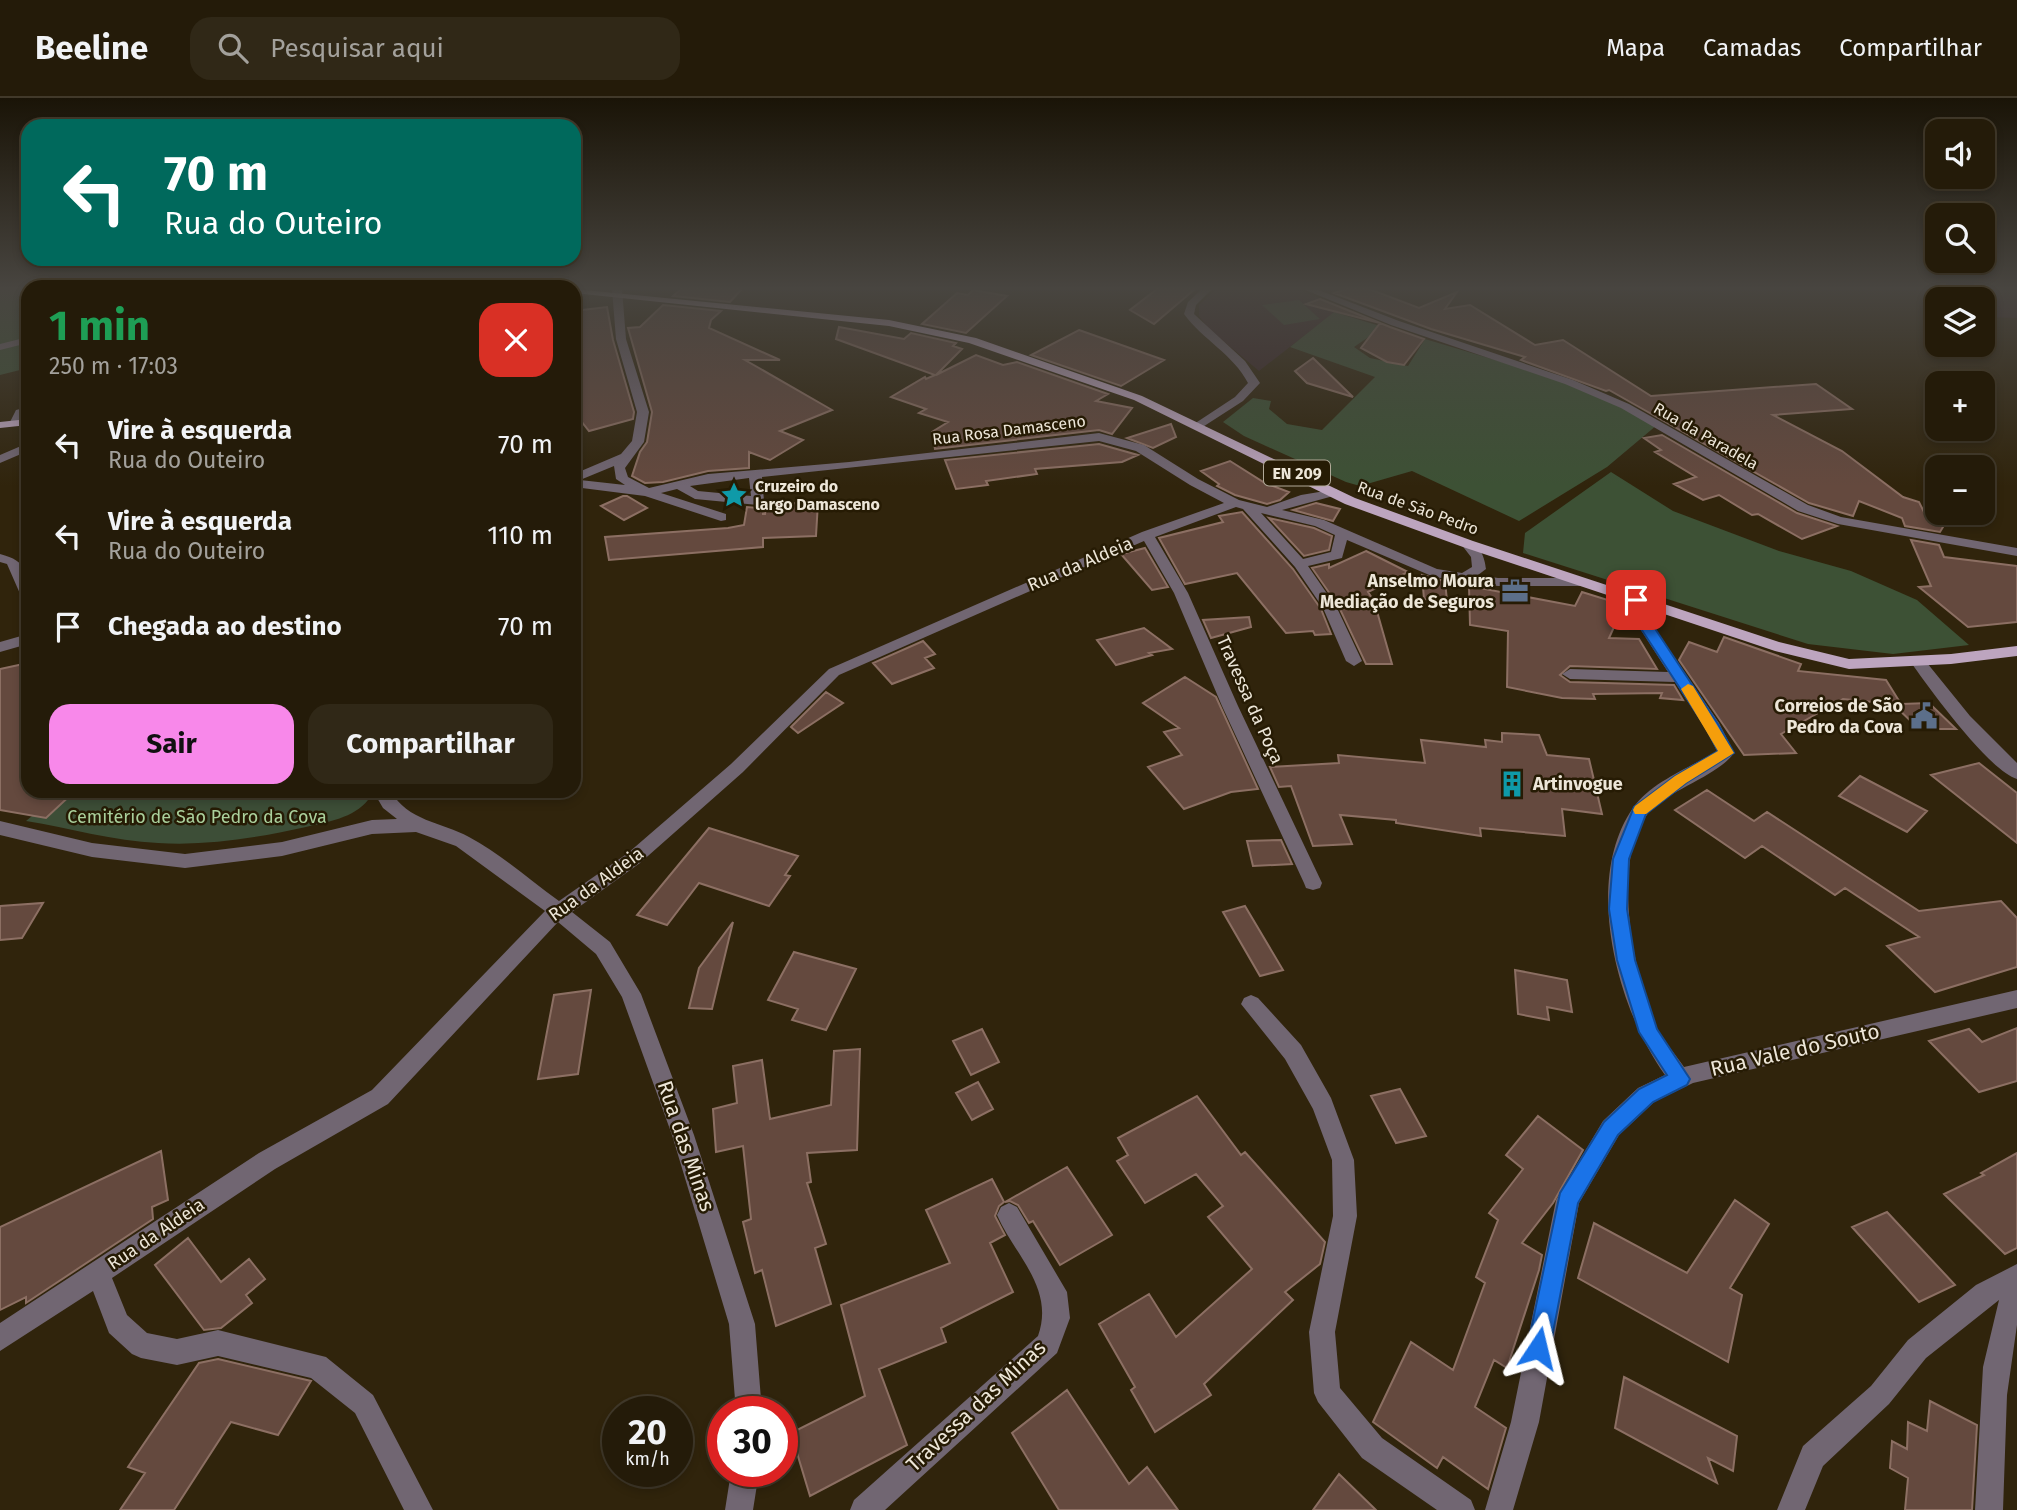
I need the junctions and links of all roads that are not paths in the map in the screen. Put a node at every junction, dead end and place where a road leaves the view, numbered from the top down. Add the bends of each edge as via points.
1 (626, 355) edge
2 (1017, 355) edge
3 (1231, 355) edge
4 (1489, 355) edge
5 (21, 423) edge
6 (0, 425) edge
7 (1198, 426) junction
8 (21, 450) edge
9 (625, 457) junction
10 (0, 459) edge
11 (755, 474) junction
12 (581, 480) edge
13 (581, 484) edge
14 (680, 485) junction
15 (648, 492) junction
16 (1333, 492) junction
17 (1241, 504) junction
18 (1269, 511) junction
19 (721, 517) dead end
20 (1342, 533) junction
21 (1147, 535) junction
22 (1468, 544) junction
23 (2017, 552) edge
24 (0, 558) edge
25 (1300, 564) junction
26 (21, 577) edge
27 (1464, 577) junction
28 (1583, 582) junction
29 (1636, 600) junction
30 (21, 641) edge
31 (0, 647) edge
32 (2017, 650) edge
33 (1354, 661) dead end
34 (1917, 661) junction
35 (1570, 674) dead end
36 (1680, 677) junction
37 (2017, 773) edge
38 (386, 798) edge
39 (417, 825) junction
40 (0, 828) edge
41 (1313, 883) dead end
42 (557, 910) junction
43 (2017, 999) edge
44 (1251, 1004) dead end
45 (1680, 1079) junction
46 (1009, 1215) dead end
47 (98, 1273) junction
48 (2017, 1276) edge
49 (2017, 1284) edge
50 (0, 1338) edge
51 (748, 1396) edge
52 (743, 1487) edge
53 (419, 1510) edge
54 (739, 1510) edge
55 (864, 1510) edge
56 (1461, 1510) edge
57 (1499, 1510) edge
58 (1791, 1510) edge
59 (1989, 1510) edge

1 - 9 street via 643,412 638,442
2 - 7 main road, Rua de São Pedro / EN 209 via 1138,398
3 - 7 street via 1248,370 1254,383 1239,399
4 - 23 street, Rua da Paradela via 1625,407 1803,508 1838,520
5 - 6 main road
7 - 16 main road, Rua de São Pedro / EN 209
8 - 10 street
9 - 12 street
9 - 15 street via 619,468 622,479
11 - 14 street, Rua Rosa Damasceno
11 - 14 street via 758,501 695,495
11 - 17 street, Rua Rosa Damasceno via 1099,437 1140,448 1194,482
13 - 15 street, Rua Rosa Damasceno
14 - 15 street, Rua Rosa Damasceno
15 - 19 street
16 - 18 street
16 - 22 main road, Rua de São Pedro / EN 209
17 - 18 street, Rua Rosa Damasceno
17 - 21 street, Rua da Aldeia
17 - 25 street
18 - 20 street, Rua Rosa Damasceno
20 - 25 street via 1337,555
20 - 27 street, Rua Rosa Damasceno via 1434,573
21 - 41 street, Travessa da Poça via 1181,593
21 - 42 street, Rua da Aldeia via 834,672 737,768 634,858
22 - 27 street via 1478,557 1479,569
22 - 28 main road, Rua de São Pedro / EN 209
24 - 26 street via 12,561
25 - 33 street via 1330,608
27 - 28 street, Rua Rosa Damasceno via 1498,582
28 - 29 main road, Rua de São Pedro / EN 209
29 - 34 main road, Rua de São Pedro / EN 209 via 1775,646 1849,664
29 - 36 street via 1637,612
30 - 31 street
32 - 34 main road, Rua de São Pedro / EN 209
34 - 37 street via 1983,741
35 - 36 street
36 - 45 street via 1726,753 1680,779 1640,811 1621,859 1618,909 1626,960 1649,1032
38 - 39 street
39 - 40 street via 372,827 282,849 185,861 92,850
39 - 42 street, Rua das Minas via 462,841
42 - 47 street, Rua da Aldeia via 380,1097 267,1161
42 - 51 street, Rua das Minas via 603,948 631,993 683,1135 742,1325
43 - 45 street, Rua Vale do Souto
44 - 56 street via 1293,1052 1323,1105 1343,1160 1345,1216 1322,1332 1327,1393 1372,1448
45 - 57 street, Rua Vale do Souto via 1646,1095 1611,1128 1567,1200 1525,1422
46 - 55 street, Travessa das Minas via 1054,1292 1057,1318 1048,1343
47 - 50 street, Rua da Aldeia
47 - 53 street via 117,1324 141,1345 177,1352 218,1343 317,1366 365,1404
48 - 58 street via 1985,1294 1917,1349 1880,1395 1813,1456
49 - 59 street via 1993,1377
52 - 54 street

